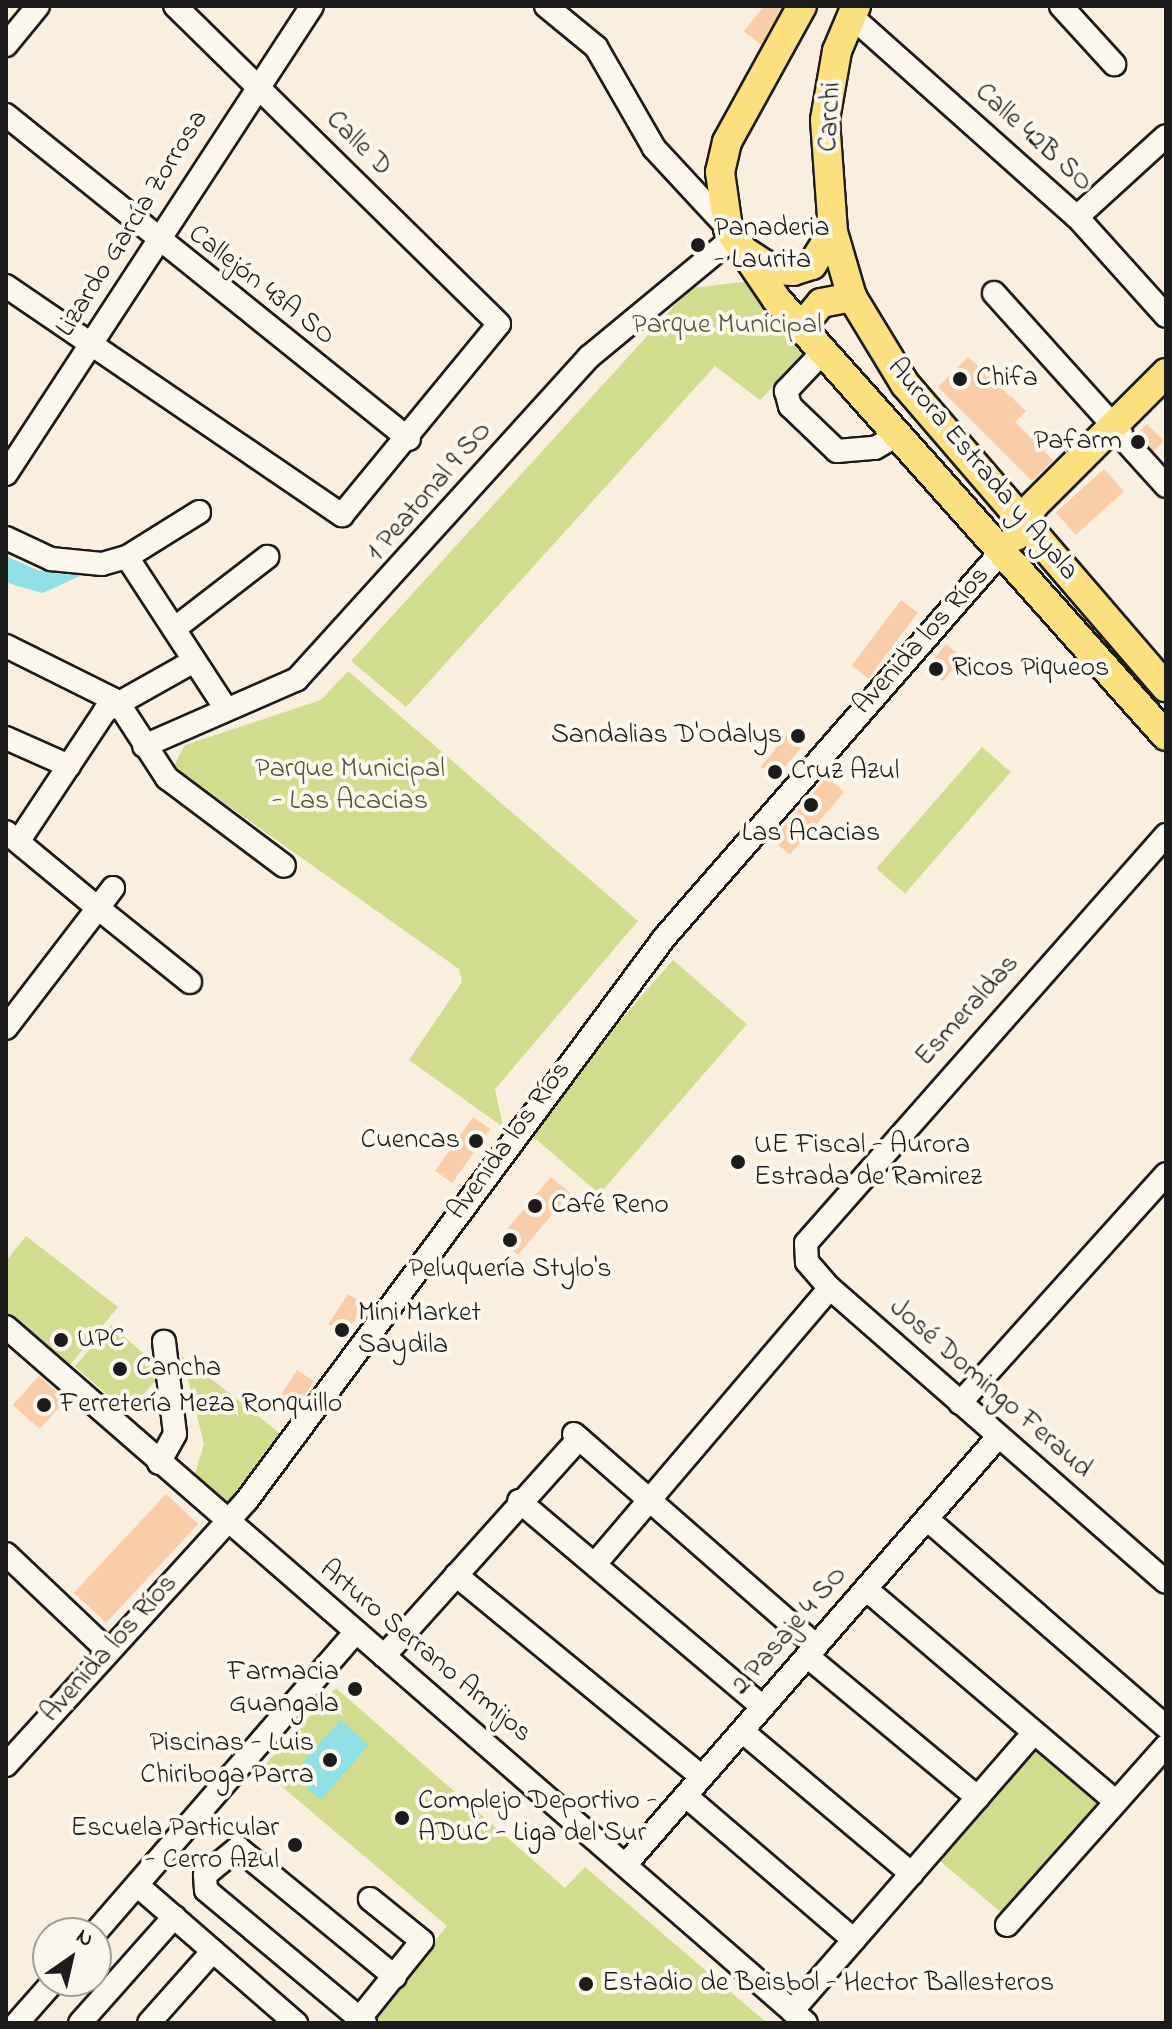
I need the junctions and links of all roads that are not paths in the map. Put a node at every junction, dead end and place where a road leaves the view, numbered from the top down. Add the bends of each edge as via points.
1 (38, 6) edge
2 (175, 6) edge
3 (312, 6) edge
4 (546, 6) edge
5 (802, 6) edge
6 (1061, 6) edge
7 (853, 11) edge
8 (6, 45) edge
9 (1114, 64) dead end
10 (255, 83) junction
11 (6, 115) edge
12 (1166, 136) edge
13 (1077, 217) junction
14 (833, 232) junction
15 (734, 237) junction
16 (157, 243) junction
17 (6, 286) edge
18 (994, 293) dead end
19 (852, 297) junction
20 (1166, 316) edge
21 (801, 327) junction
22 (94, 348) junction
23 (823, 352) junction
24 (1166, 373) edge
25 (1166, 391) edge
26 (1121, 435) junction
27 (896, 436) junction
28 (409, 439) junction
29 (6, 474) edge
30 (1166, 486) edge
31 (199, 512) dead end
32 (1026, 525) junction
33 (6, 538) edge
34 (1002, 551) junction
35 (127, 557) junction
36 (267, 557) dead end
37 (174, 629) junction
38 (6, 646) edge
39 (194, 661) junction
40 (1166, 687) edge
41 (117, 701) junction
42 (226, 709) junction
43 (1166, 736) edge
44 (6, 738) edge
45 (144, 746) junction
46 (69, 766) junction
47 (1166, 835) edge
48 (13, 836) edge
49 (284, 866) dead end
50 (113, 888) dead end
51 (98, 908) junction
52 (190, 982) dead end
53 (6, 1028) edge
54 (1166, 1174) edge
55 (1158, 1198) edge
56 (815, 1227) joint
57 (830, 1288) junction
58 (6, 1327) edge
59 (164, 1342) dead end
60 (960, 1403) junction
61 (998, 1437) junction
62 (159, 1463) junction
63 (649, 1500) junction
64 (519, 1501) junction
65 (927, 1519) junction
66 (226, 1523) junction
67 (6, 1554) edge
68 (595, 1564) junction
69 (456, 1575) junction
70 (1166, 1582) edge
71 (866, 1589) junction
72 (356, 1632) junction
73 (106, 1649) junction
74 (812, 1651) junction
75 (384, 1656) junction
76 (763, 1707) junction
77 (1166, 1727) edge
78 (742, 1731) junction
79 (1034, 1733) junction
80 (1166, 1746) edge
81 (6, 1765) edge
82 (702, 1777) junction
83 (686, 1796) junction
84 (978, 1798) junction
85 (1116, 1802) junction
86 (626, 1864) junction
87 (912, 1874) junction
88 (137, 1885) junction
89 (370, 1899) dead end
90 (109, 1917) edge
91 (174, 1917) junction
92 (1007, 1925) dead end
93 (854, 1940) junction
94 (213, 1951) junction
95 (395, 1977) junction
96 (40, 1997) edge
97 (799, 2017) edge
98 (281, 2018) edge
99 (360, 2022) edge
100 (17, 2023) edge
101 (80, 2023) edge
102 (149, 2023) edge

1 - 8 street
2 - 10 street, Calle D
3 - 10 street, Lizardo García Zorrosa
4 - 15 street via 596,47 654,148
5 - 15 main road via 727,142 720,172
6 - 9 street
7 - 13 street, Calle 42B SO
7 - 14 main road, Carchi via 825,120
10 - 16 street, Lizardo García Zorrosa
10 - 28 street, Calle D via 499,324
11 - 16 street, Callejón 43A SO
12 - 13 street
13 - 20 street, Calle 42B SO
14 - 15 main road via 812,265 793,271 773,270
14 - 19 main road, Aurora Estrada y Ayala
15 - 21 main road, Aurora Estrada y Ayala
15 - 42 street, 1 Peatonal 9 SO via 589,357 330,651 297,679
16 - 22 street, Lizardo García Zorrosa
16 - 28 street, Callejón 43A SO
17 - 22 street
18 - 26 street
19 - 21 main road via 821,303
19 - 32 main road, Aurora Estrada y Ayala via 905,384
21 - 23 main road, Aurora Estrada y Ayala
22 - 28 street via 342,515
22 - 29 street, Lizardo García Zorrosa
23 - 27 main road, Aurora Estrada y Ayala
23 - 27 street via 786,391 790,406 837,451 875,448
24 - 26 main road, Avenida los Ríos
25 - 26 main road, Avenida los Ríos
26 - 30 street
26 - 32 main road, Avenida los Ríos
27 - 34 main road, Aurora Estrada y Ayala
31 - 35 street
32 - 34 main road, Avenida los Ríos
32 - 40 main road, Aurora Estrada y Ayala
33 - 35 street via 51,559 102,564
34 - 43 main road, Aurora Estrada y Ayala
34 - 66 street, Avenida los Ríos via 664,938 299,1435
35 - 37 street
36 - 37 street
37 - 39 street
38 - 41 street
39 - 41 street
39 - 42 street
41 - 45 street
41 - 46 street
42 - 45 street, 1 Peatonal 9 SO
44 - 46 street
45 - 49 street via 167,778
46 - 48 street
47 - 56 street, Esmeraldas
48 - 51 street
50 - 51 street
51 - 52 street
51 - 53 street
54 - 55 street
55 - 60 street
56 - 57 street, José Domingo Feraud via 807,1262
57 - 60 street, José Domingo Feraud
57 - 63 street
58 - 62 street, Arturo Serrano Armijos
59 - 62 street via 175,1434
60 - 61 street, José Domingo Feraud
61 - 65 street, 2 Pasaje 4 SO
61 - 70 street, José Domingo Feraud
62 - 66 street, Arturo Serrano Armijos
63 - 64 street via 576,1436
63 - 68 street
63 - 74 street
64 - 68 street
64 - 69 street
65 - 71 street, 2 Pasaje 4 SO
65 - 77 street
66 - 72 street, Arturo Serrano Armijos
66 - 73 street, Avenida los Ríos
67 - 73 street
68 - 76 street
69 - 75 street
69 - 82 street
71 - 74 street, 2 Pasaje 4 SO
71 - 79 street
72 - 75 street, Arturo Serrano Armijos
72 - 88 street
73 - 81 street, Avenida los Ríos
74 - 76 street, 2 Pasaje 4 SO
74 - 84 street
75 - 86 street, Arturo Serrano Armijos
76 - 78 street, 2 Pasaje 4 SO
78 - 82 street, 2 Pasaje 4 SO
78 - 87 street
79 - 84 street
79 - 85 street
80 - 85 street
82 - 83 street, 2 Pasaje 4 SO
83 - 86 street, 2 Pasaje 4 SO
83 - 93 street
84 - 87 street
85 - 92 street
86 - 97 street, Arturo Serrano Armijos
87 - 93 street
88 - 90 street
88 - 91 street
89 - 95 street via 422,1941
91 - 94 street
91 - 101 street
93 - 97 street
94 - 98 street
94 - 102 street
95 - 99 street
95 - 99 street via 238,1848 205,1875 206,1890
96 - 100 street

